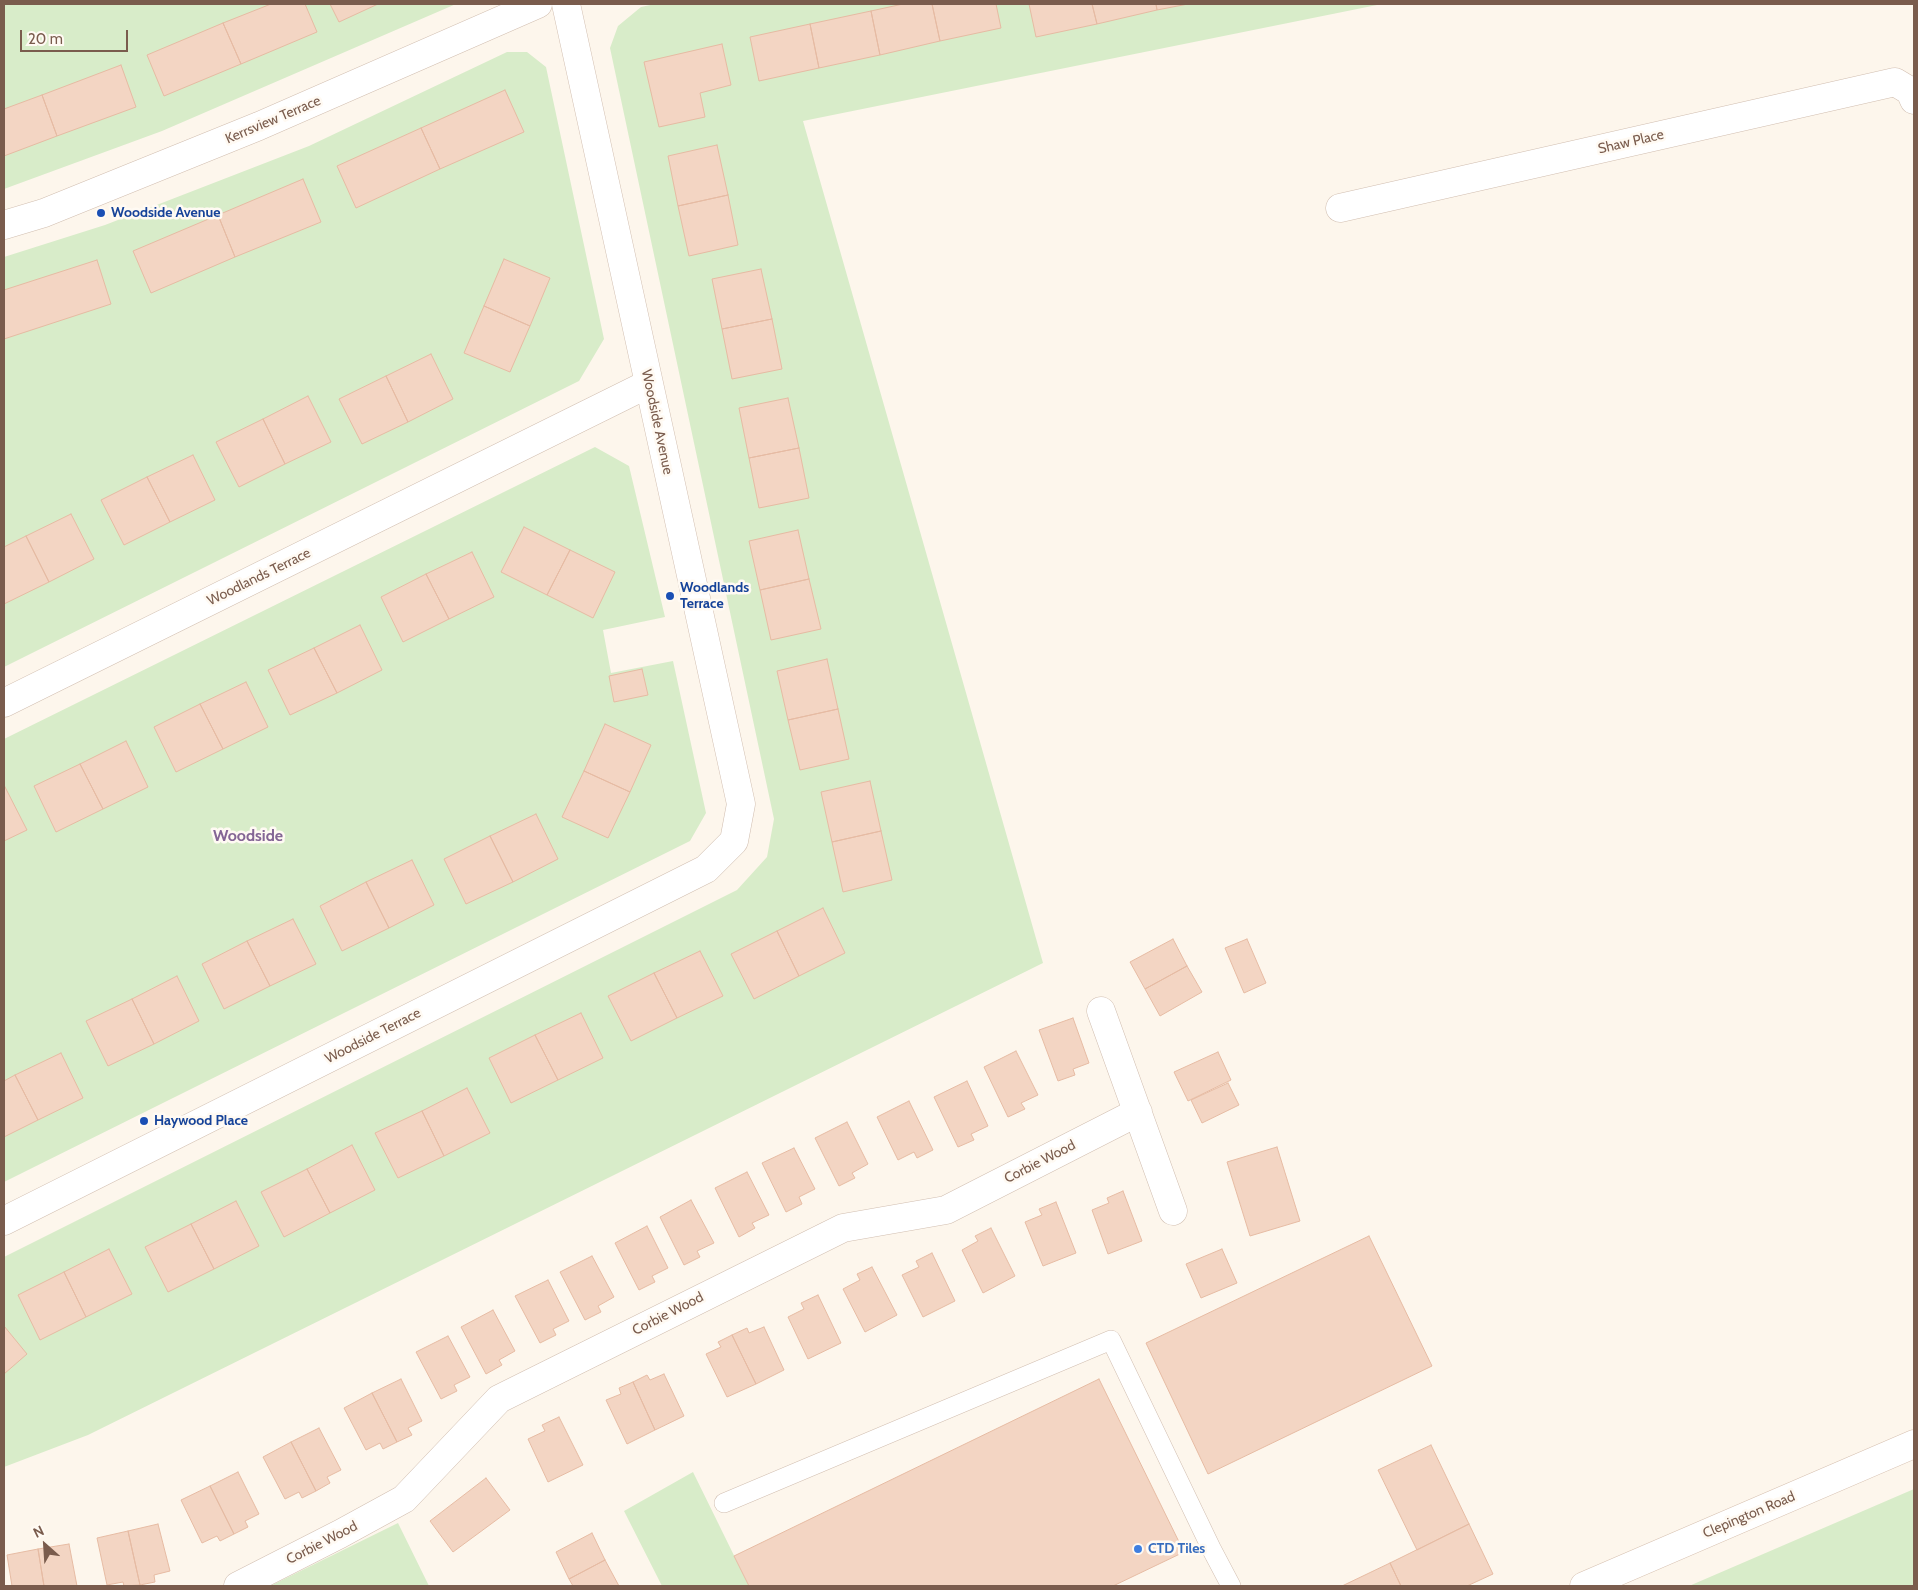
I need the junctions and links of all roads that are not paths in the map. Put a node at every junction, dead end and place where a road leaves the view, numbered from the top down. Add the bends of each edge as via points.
1 (538, 4) edge
2 (566, 4) edge
3 (1914, 100) edge
4 (1340, 208) dead end
5 (4, 225) edge
6 (648, 384) junction
7 (4, 703) edge
8 (734, 841) joint
9 (1101, 1011) dead end
10 (1138, 1112) junction
11 (1173, 1211) dead end
12 (4, 1221) edge
13 (1914, 1444) edge
14 (724, 1503) dead end
15 (238, 1586) edge
16 (1231, 1586) edge
17 (1584, 1586) edge

1 - 5 street, Kerrsview Terrace via 259,126 44,213
2 - 6 street, Woodside Avenue
3 - 4 street, Shaw Place via 1910,91 1895,82
6 - 7 street, Woodlands Terrace
6 - 8 street, Woodside Avenue via 741,804
8 - 12 street, Woodside Terrace via 706,869
9 - 10 street
10 - 11 street
10 - 15 street, Corbie Wood via 946,1210 843,1228 499,1399 404,1499
13 - 17 street, Clepington Road
14 - 16 lane via 1111,1340

